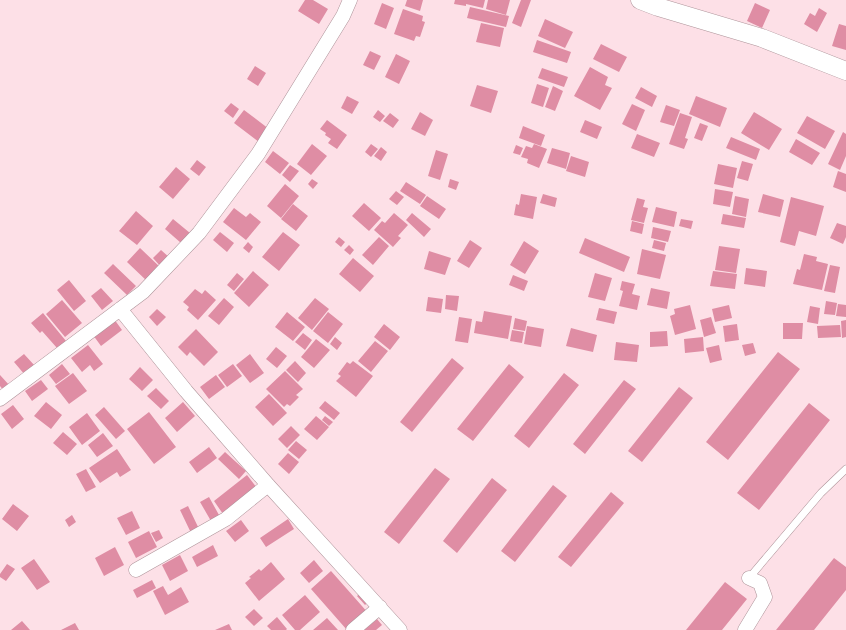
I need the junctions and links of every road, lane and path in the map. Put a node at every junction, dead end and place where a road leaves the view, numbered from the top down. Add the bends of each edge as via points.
1 (350, 0) edge
2 (640, 0) edge
3 (846, 71) edge
4 (120, 309) junction
5 (0, 398) edge
6 (846, 469) edge
7 (268, 485) junction
8 (136, 570) dead end
9 (749, 578) joint
10 (380, 607) junction
11 (353, 630) edge
12 (400, 630) edge
13 (745, 630) edge

1 - 4 street via 258,154 198,233 143,292
2 - 3 street via 762,38
4 - 5 street
4 - 7 street
6 - 9 lane via 821,493
7 - 8 street via 226,519
7 - 10 street
9 - 13 street via 760,583 765,597
10 - 11 street
10 - 12 street

